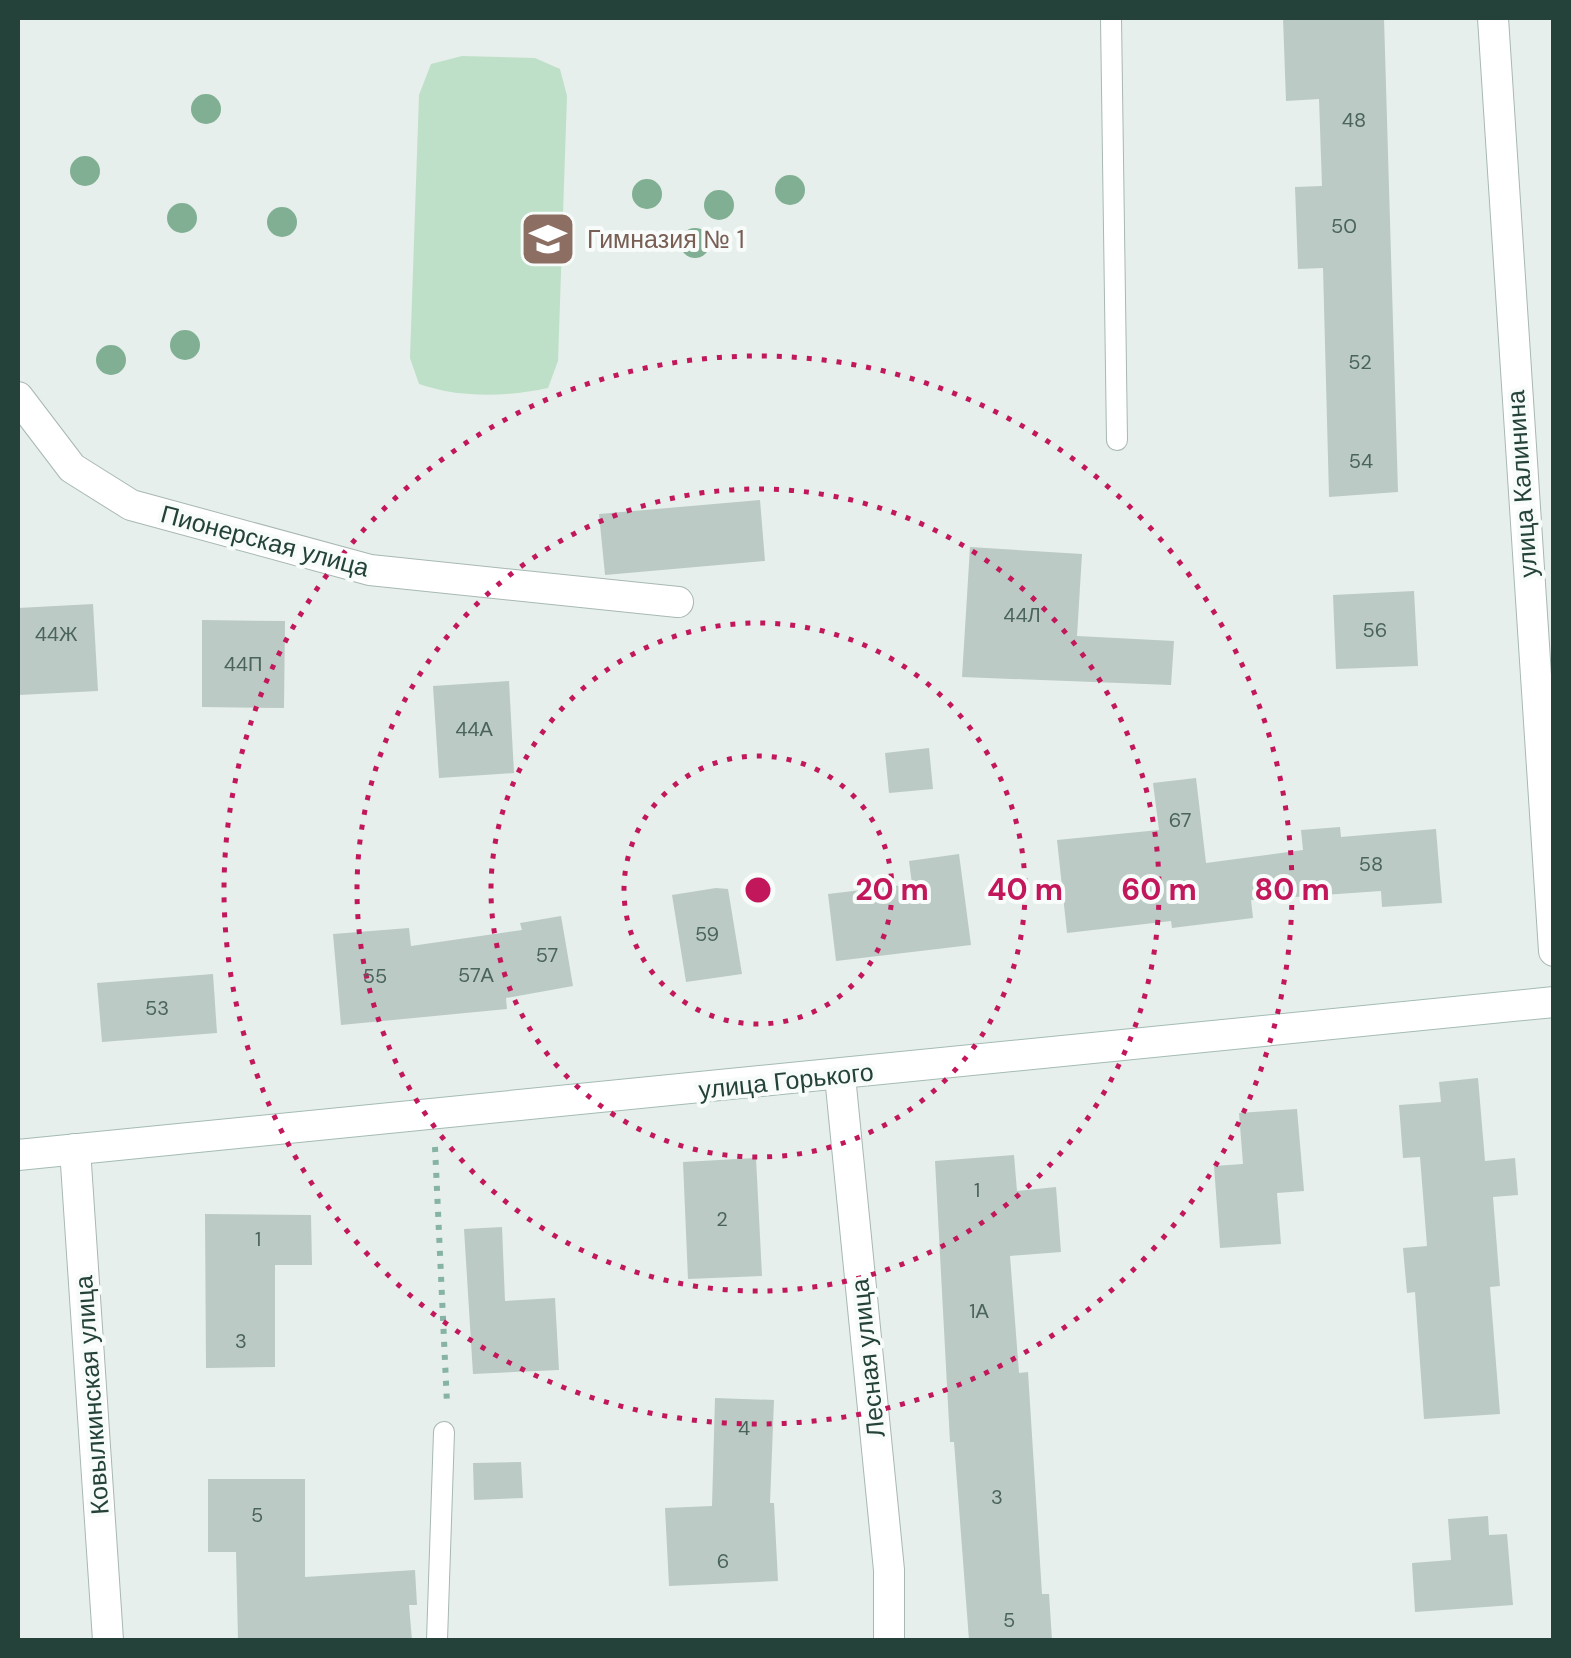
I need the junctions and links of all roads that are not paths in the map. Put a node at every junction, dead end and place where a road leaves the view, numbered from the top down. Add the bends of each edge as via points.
1 (1111, 18) edge
2 (1493, 18) edge
3 (18, 397) edge
4 (1117, 440) dead end
5 (678, 602) dead end
6 (1554, 950) edge
7 (1554, 1002) edge
8 (840, 1076) junction
9 (75, 1149) junction
10 (18, 1154) edge
11 (444, 1432) road end
12 (108, 1640) edge
13 (437, 1640) edge
14 (889, 1640) edge

1 - 4 lane
2 - 6 street, улица Калинина
3 - 5 street, Пионерская улица via 72,468 131,505 370,570
7 - 8 street, улица Горького
8 - 9 street, улица Горького
8 - 14 street, Лесная улица via 889,1570
9 - 10 street, улица Горького
9 - 12 street, Ковылкинская улица
11 - 13 lane

